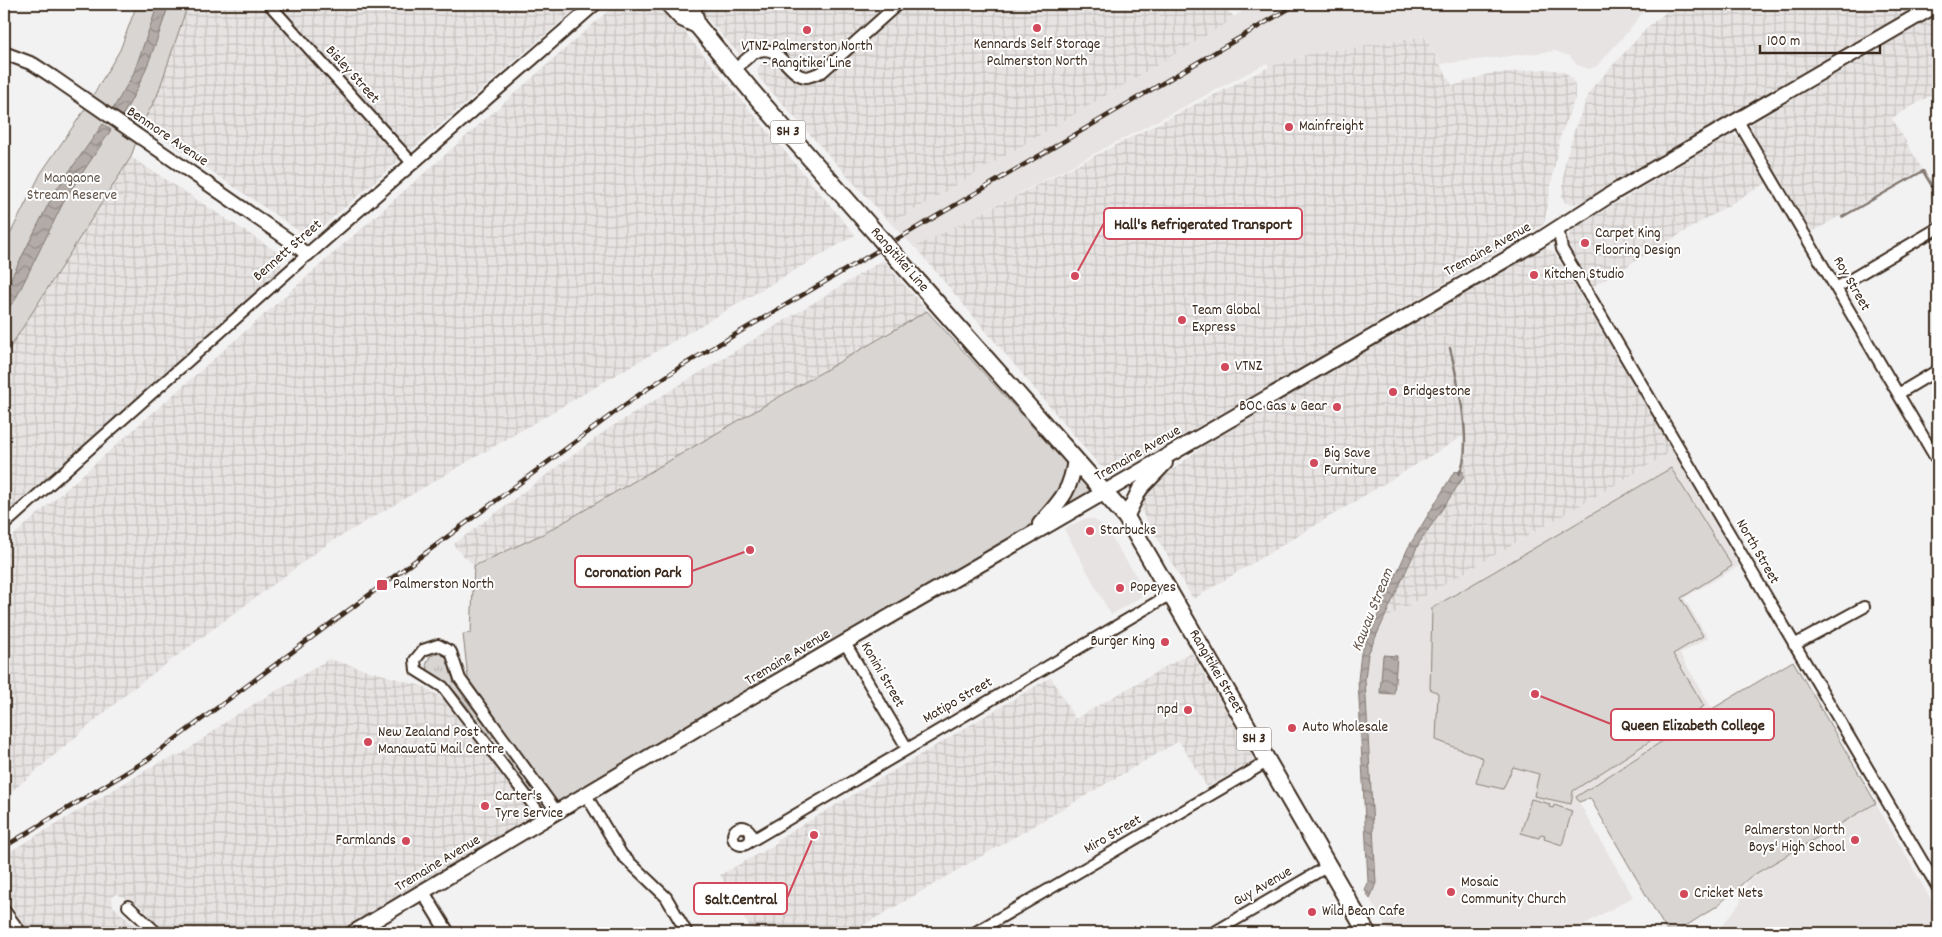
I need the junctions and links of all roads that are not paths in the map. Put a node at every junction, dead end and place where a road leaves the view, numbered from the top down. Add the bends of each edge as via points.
1 (269, 4) edge
2 (595, 4) edge
3 (669, 4) edge
4 (687, 4) edge
5 (898, 4) edge
6 (1938, 4) edge
7 (697, 25) junction
8 (4, 52) edge
9 (736, 69) junction
10 (1738, 121) junction
11 (413, 164) junction
12 (1558, 228) junction
13 (1938, 228) edge
14 (307, 255) junction
15 (1836, 288) junction
16 (1938, 370) edge
17 (1898, 394) junction
18 (1178, 450) junction
19 (1075, 459) junction
20 (1938, 462) edge
21 (1105, 492) junction
22 (1126, 517) junction
23 (4, 525) edge
24 (1033, 532) junction
25 (1169, 595) junction
26 (1864, 607) dead end
27 (845, 643) junction
28 (1794, 645) junction
29 (907, 748) junction
30 (1267, 762) junction
31 (586, 795) junction
32 (557, 812) junction
33 (544, 820) junction
34 (748, 839) dead end
35 (1328, 866) junction
36 (1938, 888) edge
37 (423, 892) junction
38 (128, 906) dead end
39 (4, 910) edge
40 (21, 933) edge
41 (157, 933) edge
42 (353, 933) edge
43 (448, 933) edge
44 (687, 933) edge
45 (974, 933) edge
46 (1213, 933) edge
47 (1367, 933) edge

1 - 11 street, Bisley Street
2 - 11 street, Bennett Street
3 - 7 highway, Rangitikei Line / SH 3 via 682,18
4 - 7 highway, Rangitikei Line / SH 3
5 - 9 street via 822,72 807,77 800,75 775,53 763,50
6 - 10 main road, Tremaine Avenue
7 - 9 highway, Rangitikei Line / SH 3
8 - 14 street, Benmore Avenue via 33,64
9 - 19 highway, Rangitikei Line / SH 3, bridge via 754,94
10 - 12 main road, Tremaine Avenue
10 - 15 street, Roy Street
11 - 14 street, Bennett Street
12 - 18 main road, Tremaine Avenue
12 - 28 street, North Street via 1562,249
13 - 15 street
14 - 23 street, Bennett Street
15 - 17 street, Roy Street
16 - 17 street
17 - 20 street, Roy Street
18 - 21 main road, Tremaine Avenue
18 - 22 main road via 1140,489
19 - 21 highway, Rangitikei Line / SH 3
19 - 24 main road via 1068,490
21 - 22 highway, Rangitikei Street / SH 3
21 - 24 main road, Tremaine Avenue
22 - 25 highway, Rangitikei Street / SH 3
24 - 27 main road, Tremaine Avenue
25 - 29 street, Matipo Street
25 - 30 highway, Rangitikei Street / SH 3
26 - 28 street
27 - 29 street, Konini Street
27 - 31 main road, Tremaine Avenue
28 - 36 street, North Street
29 - 34 street, Matipo Street via 763,835
30 - 35 highway, Rangitikei Street / SH 3
30 - 45 street, Miro Street
31 - 32 main road, Tremaine Avenue
31 - 44 street via 622,855 666,897
32 - 33 main road, Tremaine Avenue
32 - 33 street via 460,679 451,652 438,645 423,650 415,660 416,670 443,687
33 - 37 main road, Tremaine Avenue
35 - 46 street, Guy Avenue
35 - 47 highway, Rangitikei Street / SH 3
37 - 42 main road, Tremaine Avenue
37 - 43 street
38 - 41 street
39 - 40 street

